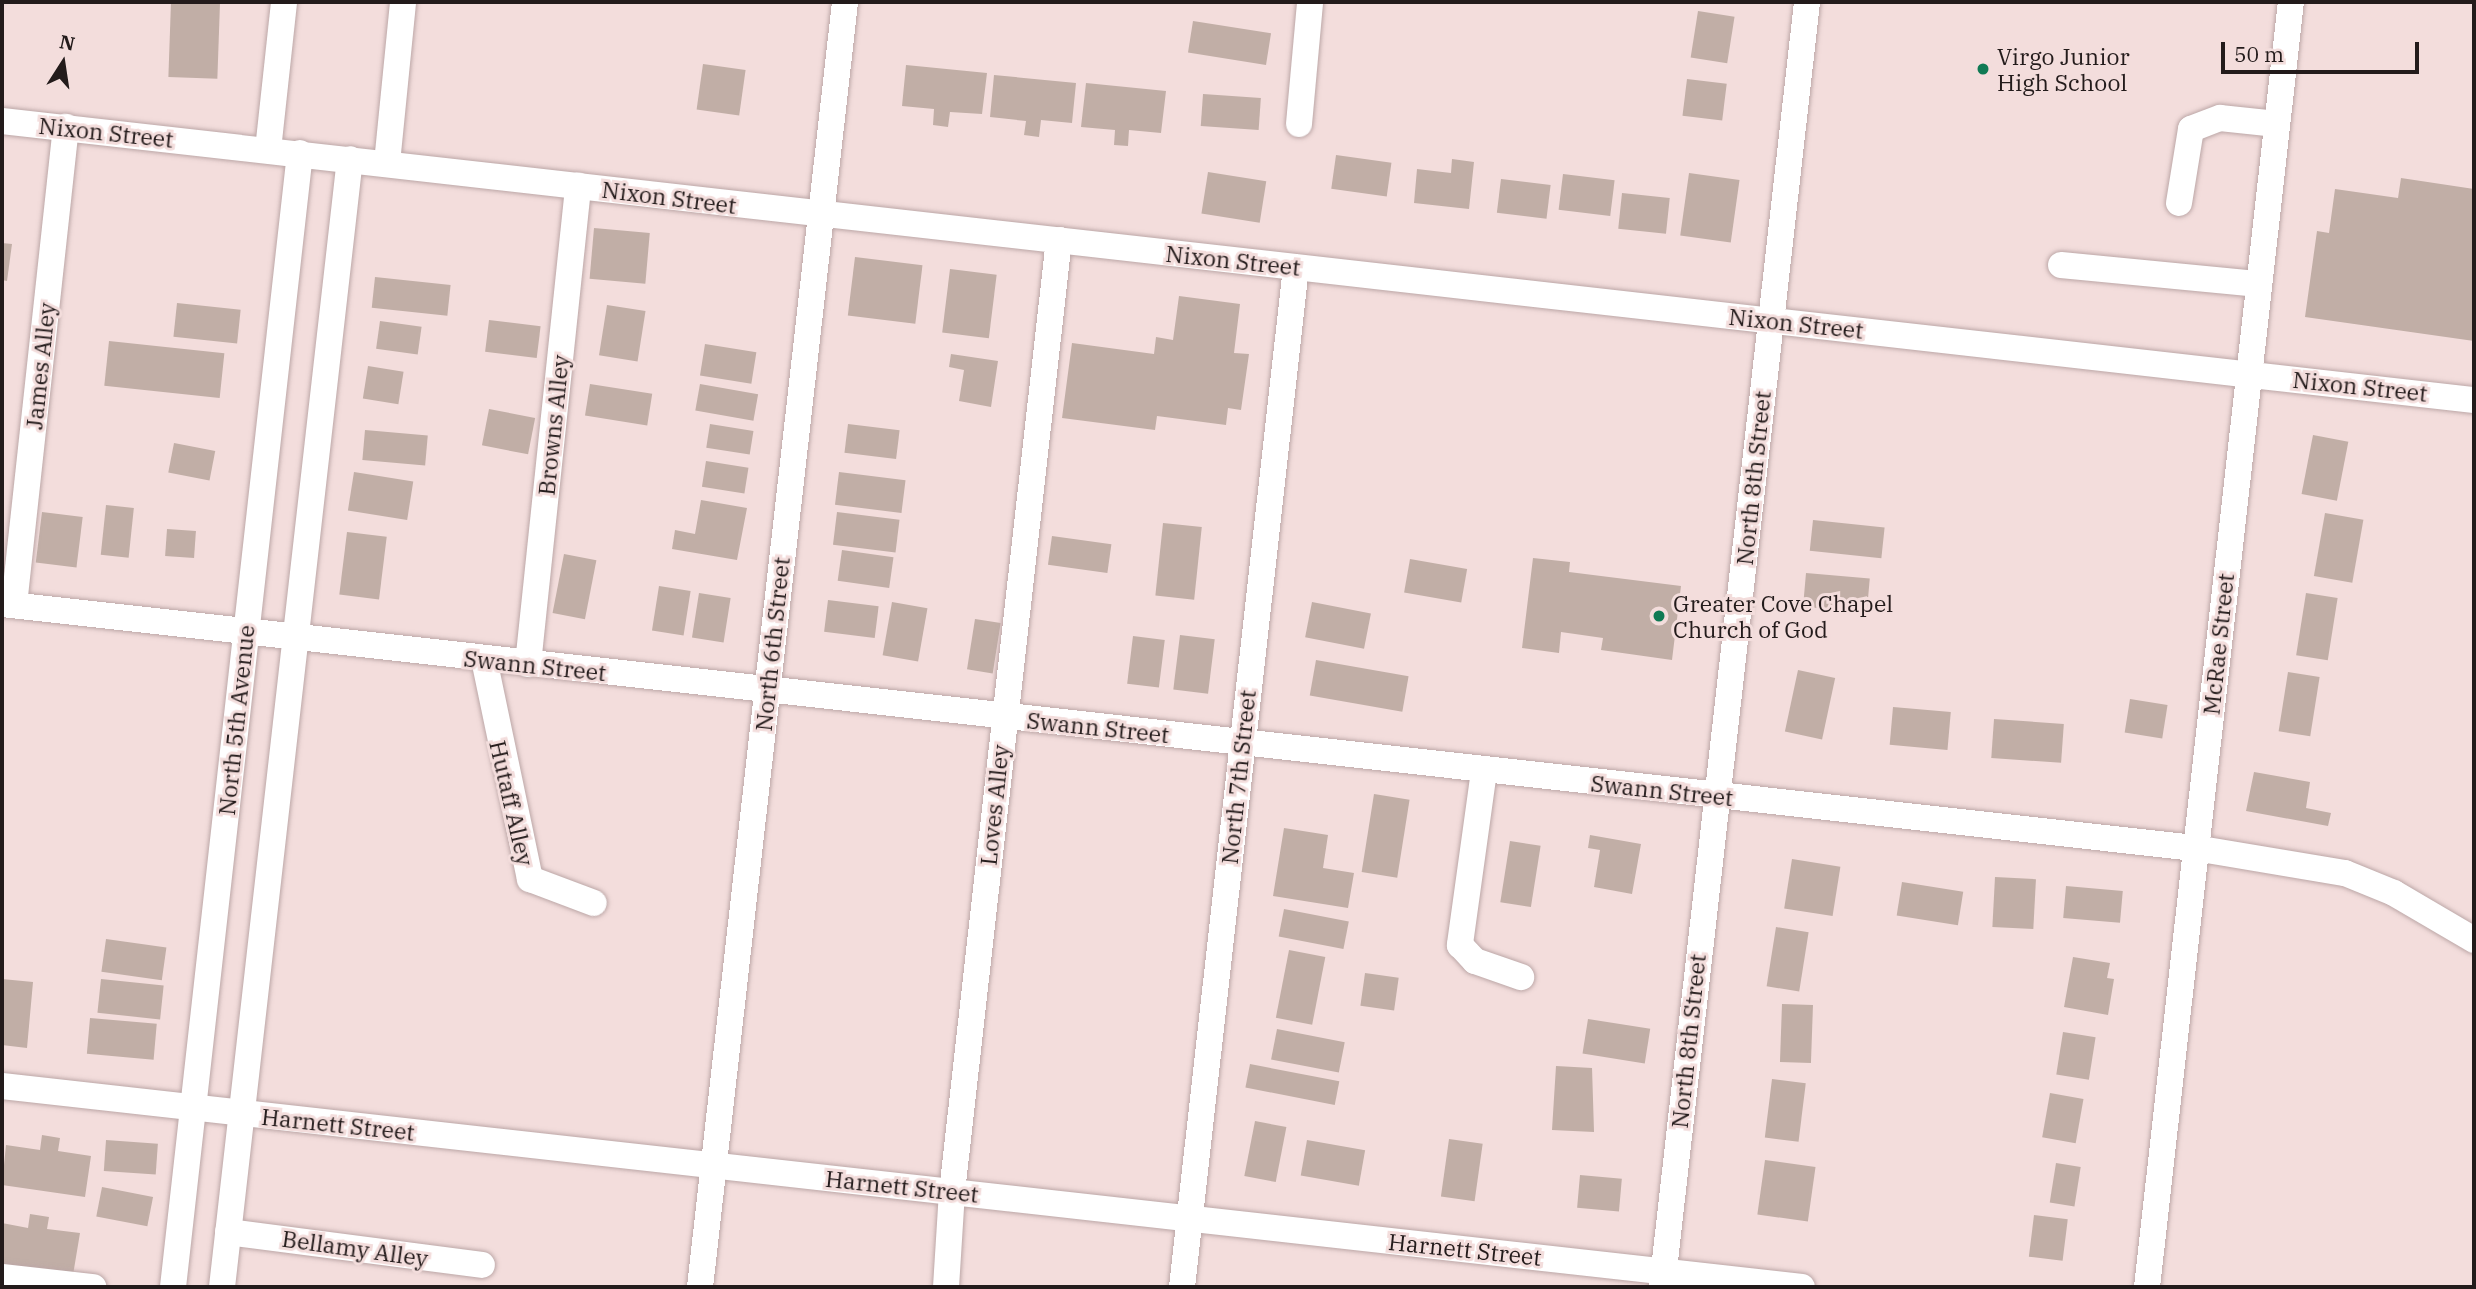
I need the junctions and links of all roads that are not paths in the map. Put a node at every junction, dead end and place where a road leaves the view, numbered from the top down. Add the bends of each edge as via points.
1 (284, 2) edge
2 (403, 2) edge
3 (845, 2) edge
4 (1310, 2) edge
5 (1807, 2) edge
6 (2291, 2) edge
7 (2, 121) edge
8 (1299, 124) dead end
9 (2277, 124) junction
10 (66, 127) junction
11 (268, 150) junction
12 (300, 153) junction
13 (350, 159) junction
14 (387, 163) junction
15 (578, 186) junction
16 (2179, 202) dead end
17 (821, 214) junction
18 (1059, 240) junction
19 (2061, 265) dead end
20 (1296, 267) junction
21 (2259, 284) junction
22 (1771, 321) junction
23 (2249, 374) junction
24 (2469, 399) edge
25 (8, 604) edge
26 (246, 631) junction
27 (296, 638) junction
28 (484, 659) junction
29 (528, 664) junction
30 (767, 691) junction
31 (1004, 717) junction
32 (1242, 743) junction
33 (1484, 771) junction
34 (1717, 796) junction
35 (2195, 848) junction
36 (594, 903) dead end
37 (2474, 940) edge
38 (1521, 977) dead end
39 (2, 1086) edge
40 (193, 1107) junction
41 (241, 1113) junction
42 (714, 1166) junction
43 (952, 1192) junction
44 (1190, 1218) junction
45 (228, 1232) junction
46 (482, 1265) dead end
47 (2, 1277) edge
48 (1663, 1279) edge
49 (93, 1287) edge
50 (173, 1287) edge
51 (222, 1287) edge
52 (700, 1287) edge
53 (946, 1287) edge
54 (1182, 1287) edge
55 (1802, 1287) edge
56 (2147, 1287) edge

1 - 11 street
2 - 14 street
3 - 17 street, North 6th Street
4 - 8 street
5 - 22 street, North 8th Street
6 - 9 street, McRae Street
7 - 10 street, Nixon Street
9 - 16 street via 2220,118 2192,129
9 - 21 street, McRae Street
10 - 11 street, Nixon Street
10 - 25 street, James Alley
11 - 12 street, Nixon Street
12 - 13 street, Nixon Street
12 - 26 street, North 5th Avenue
13 - 14 street, Nixon Street
13 - 27 street
14 - 15 street, Nixon Street
15 - 17 street, Nixon Street
15 - 29 street, Browns Alley
17 - 18 street, Nixon Street
17 - 30 street, North 6th Street
18 - 20 street, Nixon Street
18 - 31 street, Loves Alley
19 - 21 street
20 - 22 street, Nixon Street
20 - 32 street, North 7th Street
21 - 23 street, McRae Street
22 - 23 street, Nixon Street
22 - 34 street, North 8th Street
23 - 24 street, Nixon Street
23 - 35 street, McRae Street
25 - 26 street, Swann Street
26 - 27 street, Swann Street
26 - 40 street, North 5th Avenue
27 - 28 street, Swann Street
27 - 41 street
28 - 29 street, Swann Street
28 - 36 street, Hutaff Alley via 530,879
29 - 30 street, Swann Street
30 - 31 street, Swann Street
30 - 42 street, North 6th Street
31 - 32 street, Swann Street
31 - 43 street, Loves Alley
32 - 33 street, Swann Street
32 - 44 street, North 7th Street
33 - 34 street, Swann Street
33 - 38 street via 1461,945 1475,961
34 - 35 street, Swann Street
34 - 48 street, North 8th Street
35 - 37 street, Swann Street via 2345,873 2394,893
35 - 56 street, McRae Street
39 - 40 street, Harnett Street
40 - 41 street, Harnett Street
40 - 50 street, North 5th Avenue
41 - 42 street, Harnett Street
41 - 45 street
42 - 43 street, Harnett Street
42 - 52 street, North 6th Street
43 - 44 street, Harnett Street
43 - 53 street, Loves Alley
44 - 48 street, Harnett Street
44 - 54 street, North 7th Street
45 - 46 street, Bellamy Alley
45 - 51 street
47 - 49 street
48 - 55 street, Harnett Street

